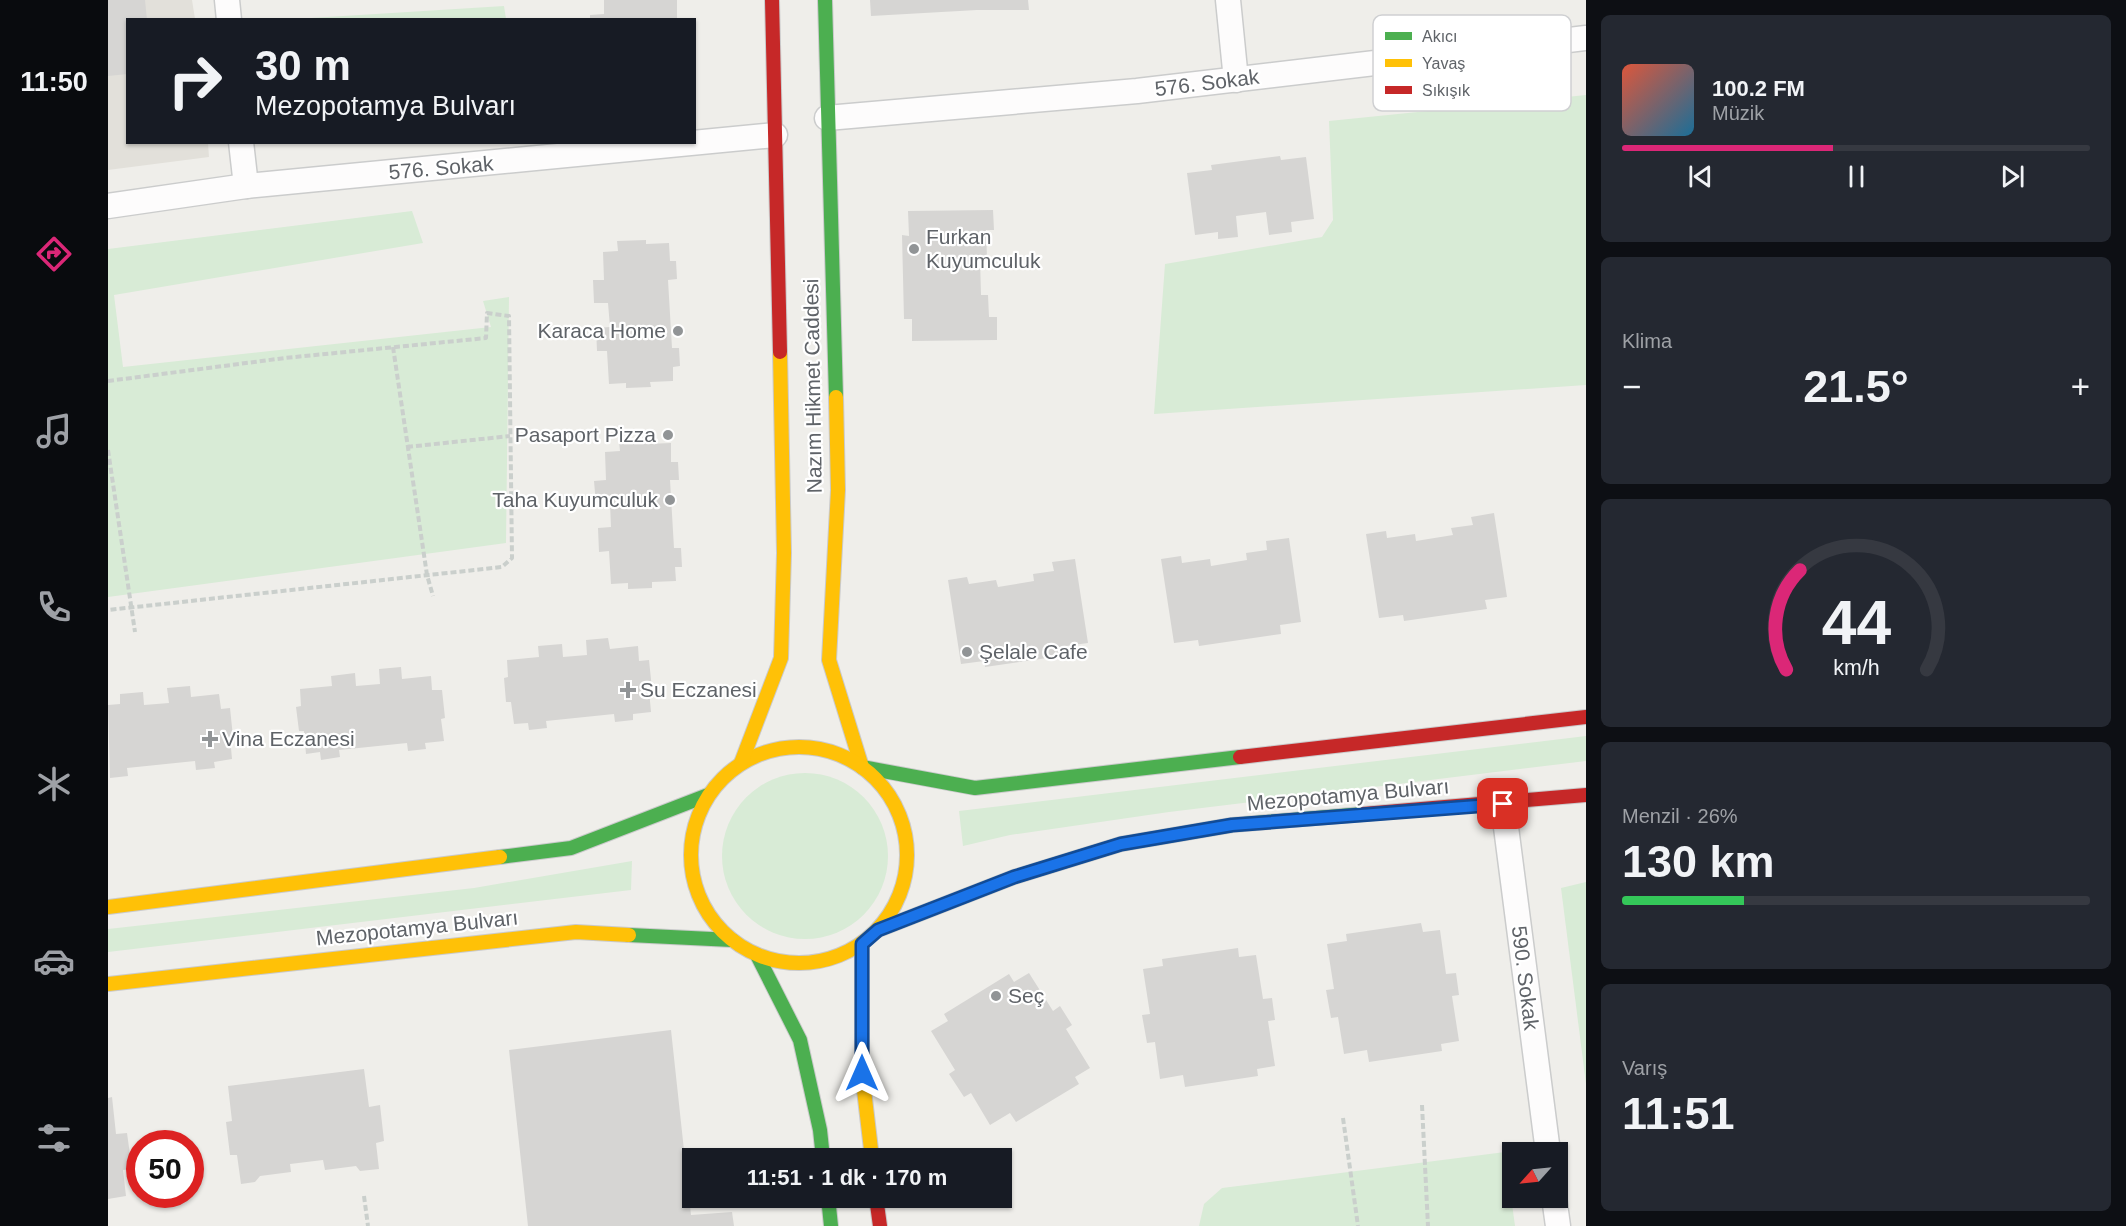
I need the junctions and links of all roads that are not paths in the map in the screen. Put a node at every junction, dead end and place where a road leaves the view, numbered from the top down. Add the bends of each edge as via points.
1 (227, 0) edge
2 (772, 0) edge
3 (825, 0) edge
4 (1228, 0) edge
5 (229, 18) edge
6 (1586, 38) edge
7 (1571, 40) edge
8 (1373, 64) edge
9 (1236, 80) junction
10 (827, 118) junction
11 (775, 135) junction
12 (696, 143) edge
13 (241, 144) edge
14 (682, 144) edge
15 (246, 186) junction
16 (108, 206) edge
17 (1586, 717) edge
18 (741, 763) junction
19 (862, 767) junction
20 (708, 795) junction
21 (1586, 795) edge
22 (1503, 804) junction
23 (108, 907) edge
24 (878, 930) junction
25 (732, 940) junction
26 (862, 944) junction
27 (757, 955) junction
28 (108, 984) edge
29 (1547, 1142) edge
30 (823, 1148) edge
31 (871, 1148) edge
32 (829, 1208) edge
33 (878, 1208) edge
34 (1556, 1208) edge
35 (831, 1226) edge
36 (880, 1226) edge
37 (1558, 1226) edge

1 - 5 street
2 - 11 main road, Nazım Hikmet Caddesi
3 - 10 main road, Nazım Hikmet Caddesi
4 - 9 street
6 - 7 street, 576. Sokak
8 - 9 street, 576. Sokak
9 - 10 street, 576. Sokak
10 - 19 main road, Nazım Hikmet Caddesi via 838,490 829,660
11 - 12 street, 576. Sokak
11 - 18 main road, Nazım Hikmet Caddesi via 784,553 781,658
13 - 15 street
14 - 15 street, 576. Sokak
15 - 16 street, 576. Sokak
17 - 19 main road via 975,788
18 - 19 main road via 760,753 802,746 844,756
18 - 20 main road
19 - 24 main road via 892,798 903,821 908,846 901,895
20 - 23 main road via 571,848
20 - 25 main road via 693,832 692,872 706,910
21 - 22 main road, Mezopotamya Bulvarı
22 - 24 main road, Mezopotamya Bulvarı via 1232,825 1121,844 1014,877
22 - 29 street, 590. Sokak
24 - 26 main road
25 - 27 main road
25 - 28 main road, Mezopotamya Bulvarı via 576,932
26 - 27 main road via 822,962 778,962
26 - 31 main road via 862,1073
27 - 30 main road via 800,1040
32 - 35 main road
33 - 36 main road
34 - 37 street

